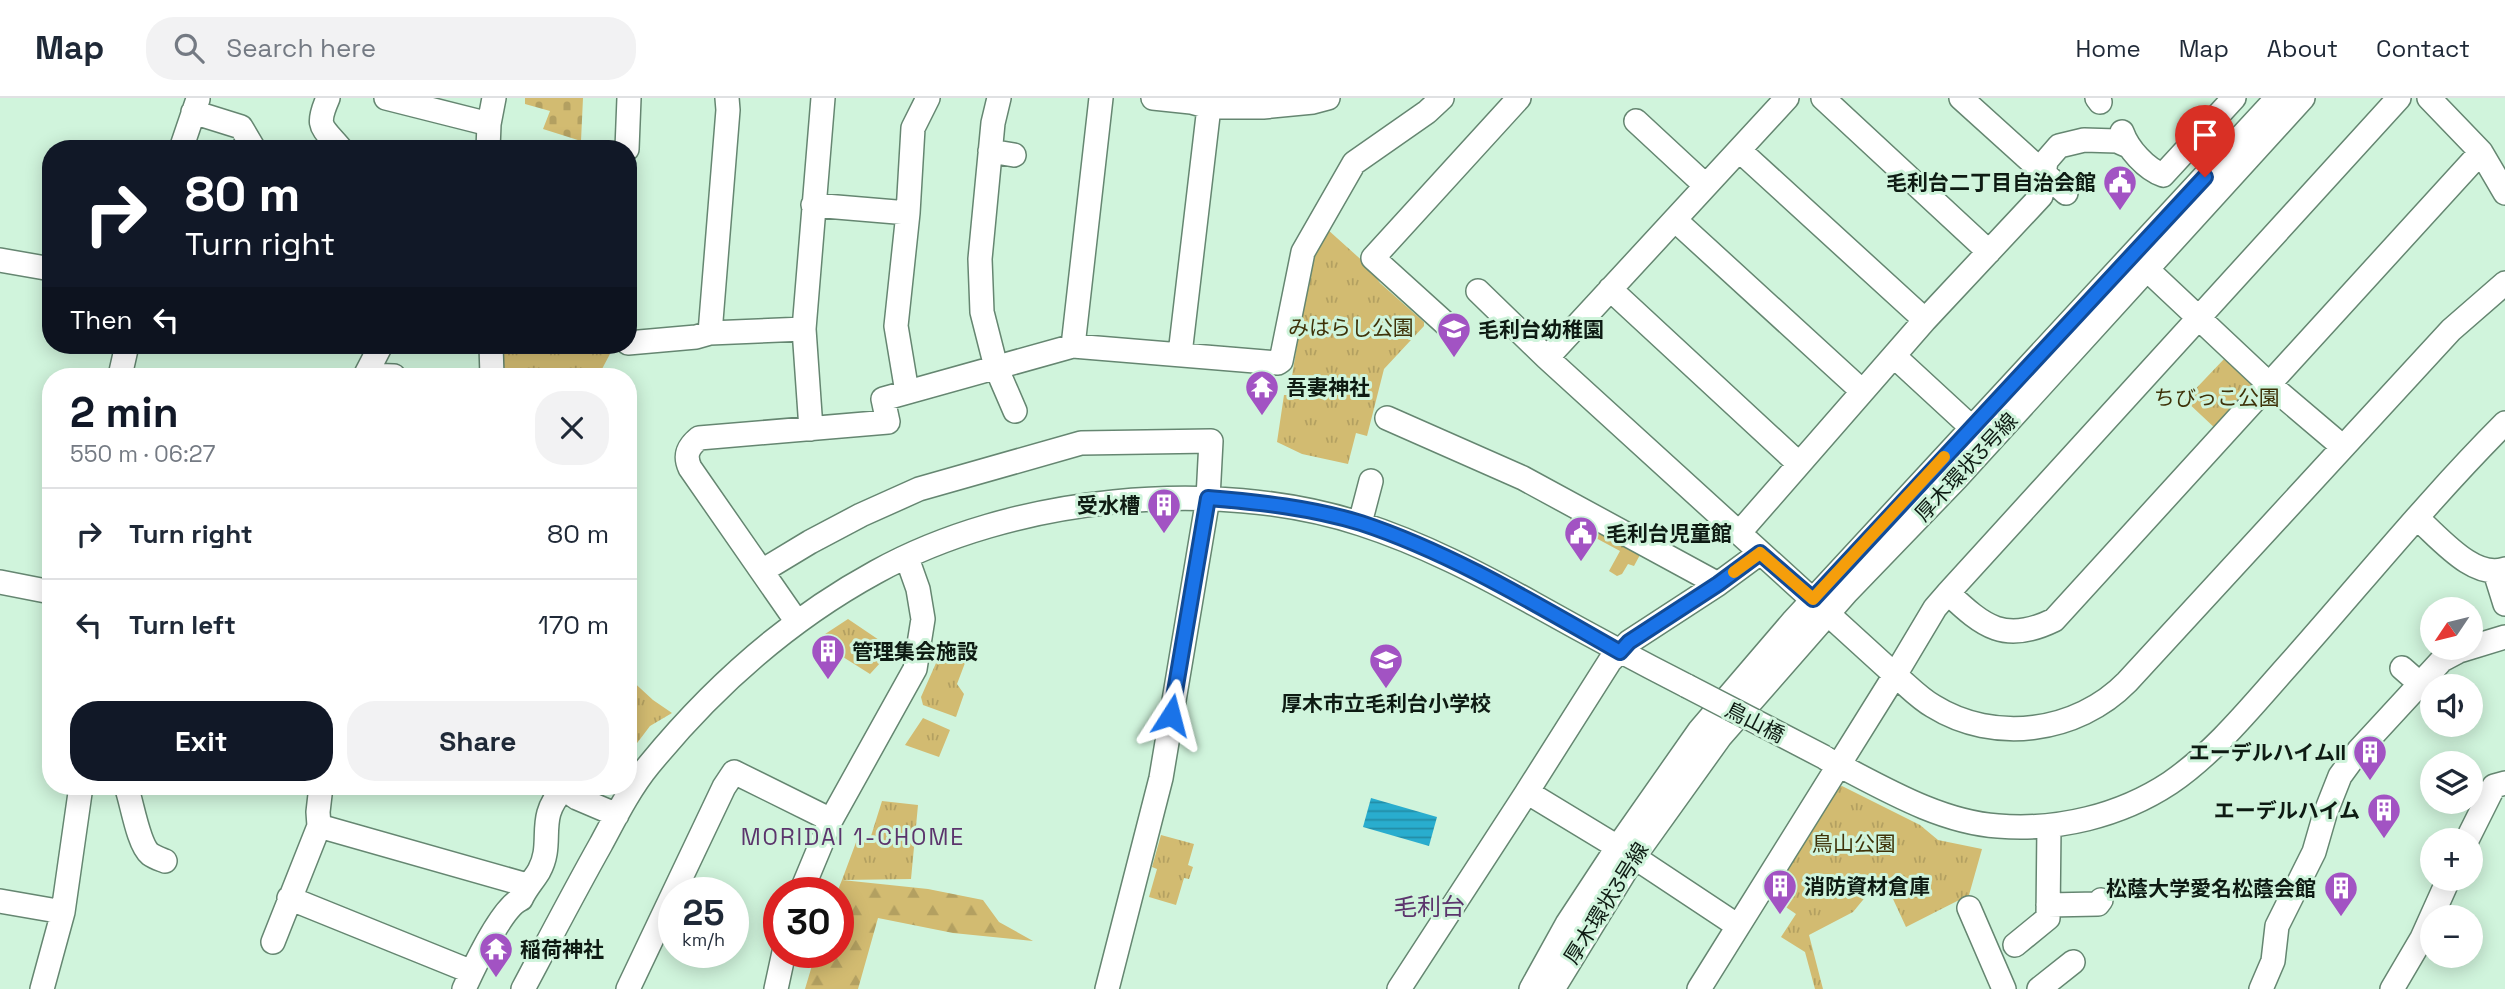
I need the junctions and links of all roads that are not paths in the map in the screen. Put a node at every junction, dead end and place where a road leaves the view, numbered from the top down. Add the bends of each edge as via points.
1 (328, 98) edge
2 (386, 98) edge
3 (494, 98) edge
4 (629, 98) edge
5 (727, 98) edge
6 (823, 98) edge
7 (929, 98) edge
8 (999, 98) edge
9 (1101, 98) edge
10 (1153, 98) edge
11 (1328, 98) edge
12 (1443, 98) edge
13 (1519, 98) edge
14 (1787, 98) edge
15 (1823, 98) edge
16 (1961, 98) edge
17 (2234, 98) edge
18 (2277, 98) edge
19 (2304, 98) edge
20 (2399, 98) edge
21 (2437, 101) edge
22 (424, 103) edge
23 (196, 105) edge
24 (1209, 107) junction
25 (1636, 121) dead end
26 (489, 124) junction
27 (184, 140) edge
28 (249, 140) edge
29 (334, 140) edge
30 (488, 140) edge
31 (627, 140) edge
32 (1739, 150) junction
33 (990, 152) junction
34 (2481, 152) junction
35 (1014, 155) dead end
36 (2045, 176) junction
37 (1706, 185) junction
38 (2066, 193) dead end
39 (2505, 193) edge
40 (813, 205) junction
41 (908, 213) junction
42 (1675, 219) junction
43 (1989, 252) junction
44 (0, 260) edge
45 (2140, 262) junction
46 (42, 267) edge
47 (2505, 283) edge
48 (1610, 289) junction
49 (1478, 291) dead end
50 (2199, 319) junction
51 (1925, 320) junction
52 (1447, 325) dead end
53 (804, 329) junction
54 (710, 333) junction
55 (637, 341) edge
56 (1073, 346) junction
57 (1180, 354) junction
58 (1894, 356) junction
59 (1547, 358) junction
60 (996, 367) junction
61 (2270, 386) junction
62 (1862, 391) junction
63 (906, 392) junction
64 (1015, 411) dead end
65 (1387, 418) dead end
66 (2505, 423) edge
67 (1971, 427) junction
68 (811, 429) junction
69 (2343, 447) junction
70 (1798, 463) junction
71 (1371, 481) dead end
72 (1208, 498) junction
73 (2418, 519) junction
74 (1360, 523) junction
75 (1740, 532) junction
76 (1760, 553) junction
77 (907, 558) junction
78 (762, 571) junction
79 (2500, 571) edge
80 (0, 582) edge
81 (1718, 584) junction
82 (42, 590) edge
83 (1948, 593) junction
84 (2505, 604) edge
85 (1820, 606) junction
86 (797, 622) junction
87 (2505, 636) edge
88 (1620, 652) junction
89 (1895, 675) junction
90 (1831, 761) junction
91 (2501, 780) edge
92 (637, 783) edge
93 (1527, 792) junction
94 (80, 795) edge
95 (129, 795) edge
96 (320, 795) edge
97 (557, 795) edge
98 (576, 795) edge
99 (629, 795) edge
100 (617, 815) junction
101 (831, 820) junction
102 (319, 826) junction
103 (2049, 826) junction
104 (2474, 828) edge
105 (1625, 852) junction
106 (165, 861) dead end
107 (807, 877) edge
108 (527, 885) junction
109 (2443, 891) edge
110 (289, 898) junction
111 (2101, 900) dead end
112 (0, 901) edge
113 (2048, 905) junction
114 (1969, 908) dead end
115 (63, 912) junction
116 (1738, 926) junction
117 (273, 942) dead end
118 (2015, 945) dead end
119 (2073, 962) dead end
120 (781, 968) edge
121 (468, 981) edge
122 (42, 989) edge
123 (523, 989) edge
124 (628, 989) edge
125 (776, 989) edge
126 (1107, 989) edge
127 (1399, 989) edge
128 (1531, 989) edge
129 (1553, 989) edge
130 (1699, 989) edge
131 (2004, 989) edge
132 (2039, 989) edge
133 (2262, 989) edge
134 (2392, 989) edge

1 - 29 street via 320,118
2 - 22 street
3 - 26 street
4 - 31 street
5 - 54 street
6 - 40 street
7 - 41 street via 913,128
8 - 33 street
9 - 56 street
10 - 24 street
11 - 24 street via 1263,107
12 - 57 street via 1354,163 1303,252 1281,361
13 - 52 street via 1373,258
14 - 32 street
15 - 43 street
16 - 36 street
17 - 36 street via 2163,175 2124,138 2059,146 2046,161
18 - 45 street, 厚木環状3号線
19 - 45 street, 厚木環状3号線
20 - 50 street
21 - 34 street
22 - 26 street
23 - 27 street
23 - 28 street via 241,127
24 - 57 street
25 - 37 street
26 - 30 street
32 - 37 street
32 - 51 street
33 - 35 street
33 - 60 street via 980,259 982,312
34 - 39 street
34 - 61 street
36 - 38 street
36 - 43 street via 2041,196
37 - 42 street
40 - 41 street
40 - 53 street
41 - 63 street via 896,326
42 - 48 street
42 - 62 street
43 - 51 street
44 - 46 street
45 - 50 street
45 - 67 street, 厚木環状3号線
45 - 85 street, 厚木環状3号線 via 1956,479
47 - 69 street via 2451,330
48 - 59 street
48 - 70 street
49 - 59 street
50 - 61 street
50 - 83 street
51 - 58 street
53 - 54 street
53 - 68 street
54 - 55 street
56 - 57 street
56 - 60 street
58 - 62 street
58 - 67 street
59 - 75 street
60 - 63 street
60 - 64 street
61 - 69 street
61 - 83 street via 2054,620 2032,631 2002,631 1986,625
62 - 70 street
63 - 68 street via 883,399 888,422
65 - 81 street via 1522,478
66 - 73 street, 鳥山橋
67 - 85 street, 厚木環状3号線
68 - 78 street via 699,438 689,447 686,460 690,468
69 - 89 street via 2127,682 2088,712 2043,727 1984,727 1931,705
70 - 75 street
71 - 74 street
72 - 74 street, 鳥山橋
72 - 77 street, 鳥山橋 via 1112,502 1046,512 985,527
72 - 78 street via 1211,442 1081,443 839,514
72 - 126 street via 1161,778
73 - 79 street via 2474,567
73 - 103 street, 鳥山橋 via 2241,719 2187,770 2135,802
74 - 88 street, 鳥山橋 via 1446,558
75 - 76 street
76 - 81 street
76 - 85 street
77 - 86 street, 鳥山橋 via 878,570
77 - 101 street via 923,619 915,669
78 - 86 street
79 - 84 street
80 - 82 street
81 - 88 street
83 - 89 street
85 - 89 street
85 - 105 street, 厚木環状3号線 via 1699,731
86 - 92 street, 鳥山橋 via 705,700
87 - 133 street via 2450,655 2410,676 2354,745 2317,809 2314,852 2277,926 2273,961
88 - 90 street, 鳥山橋, bridge
88 - 93 street
89 - 90 street
90 - 103 street, 鳥山橋 via 1925,807 1966,821 1997,827
90 - 116 street
91 - 104 street
93 - 105 street
93 - 127 street
94 - 115 street
95 - 106 street via 146,850
96 - 102 street
97 - 108 street via 548,809 539,871
98 - 100 street
99 - 100 street, 鳥山橋
100 - 123 street, 鳥山橋
101 - 107 street
101 - 124 street via 734,772 724,787 690,884
102 - 108 street
102 - 110 street
103 - 113 street
105 - 116 street
105 - 128 street, 厚木環状3号線 via 1567,924
105 - 129 street, 厚木環状3号線
108 - 121 street via 503,916
109 - 134 street
110 - 117 street
110 - 121 street
111 - 113 street via 2098,904
112 - 115 street
113 - 118 street via 2048,918
114 - 131 street
115 - 122 street
116 - 130 street
119 - 132 street
120 - 125 street

